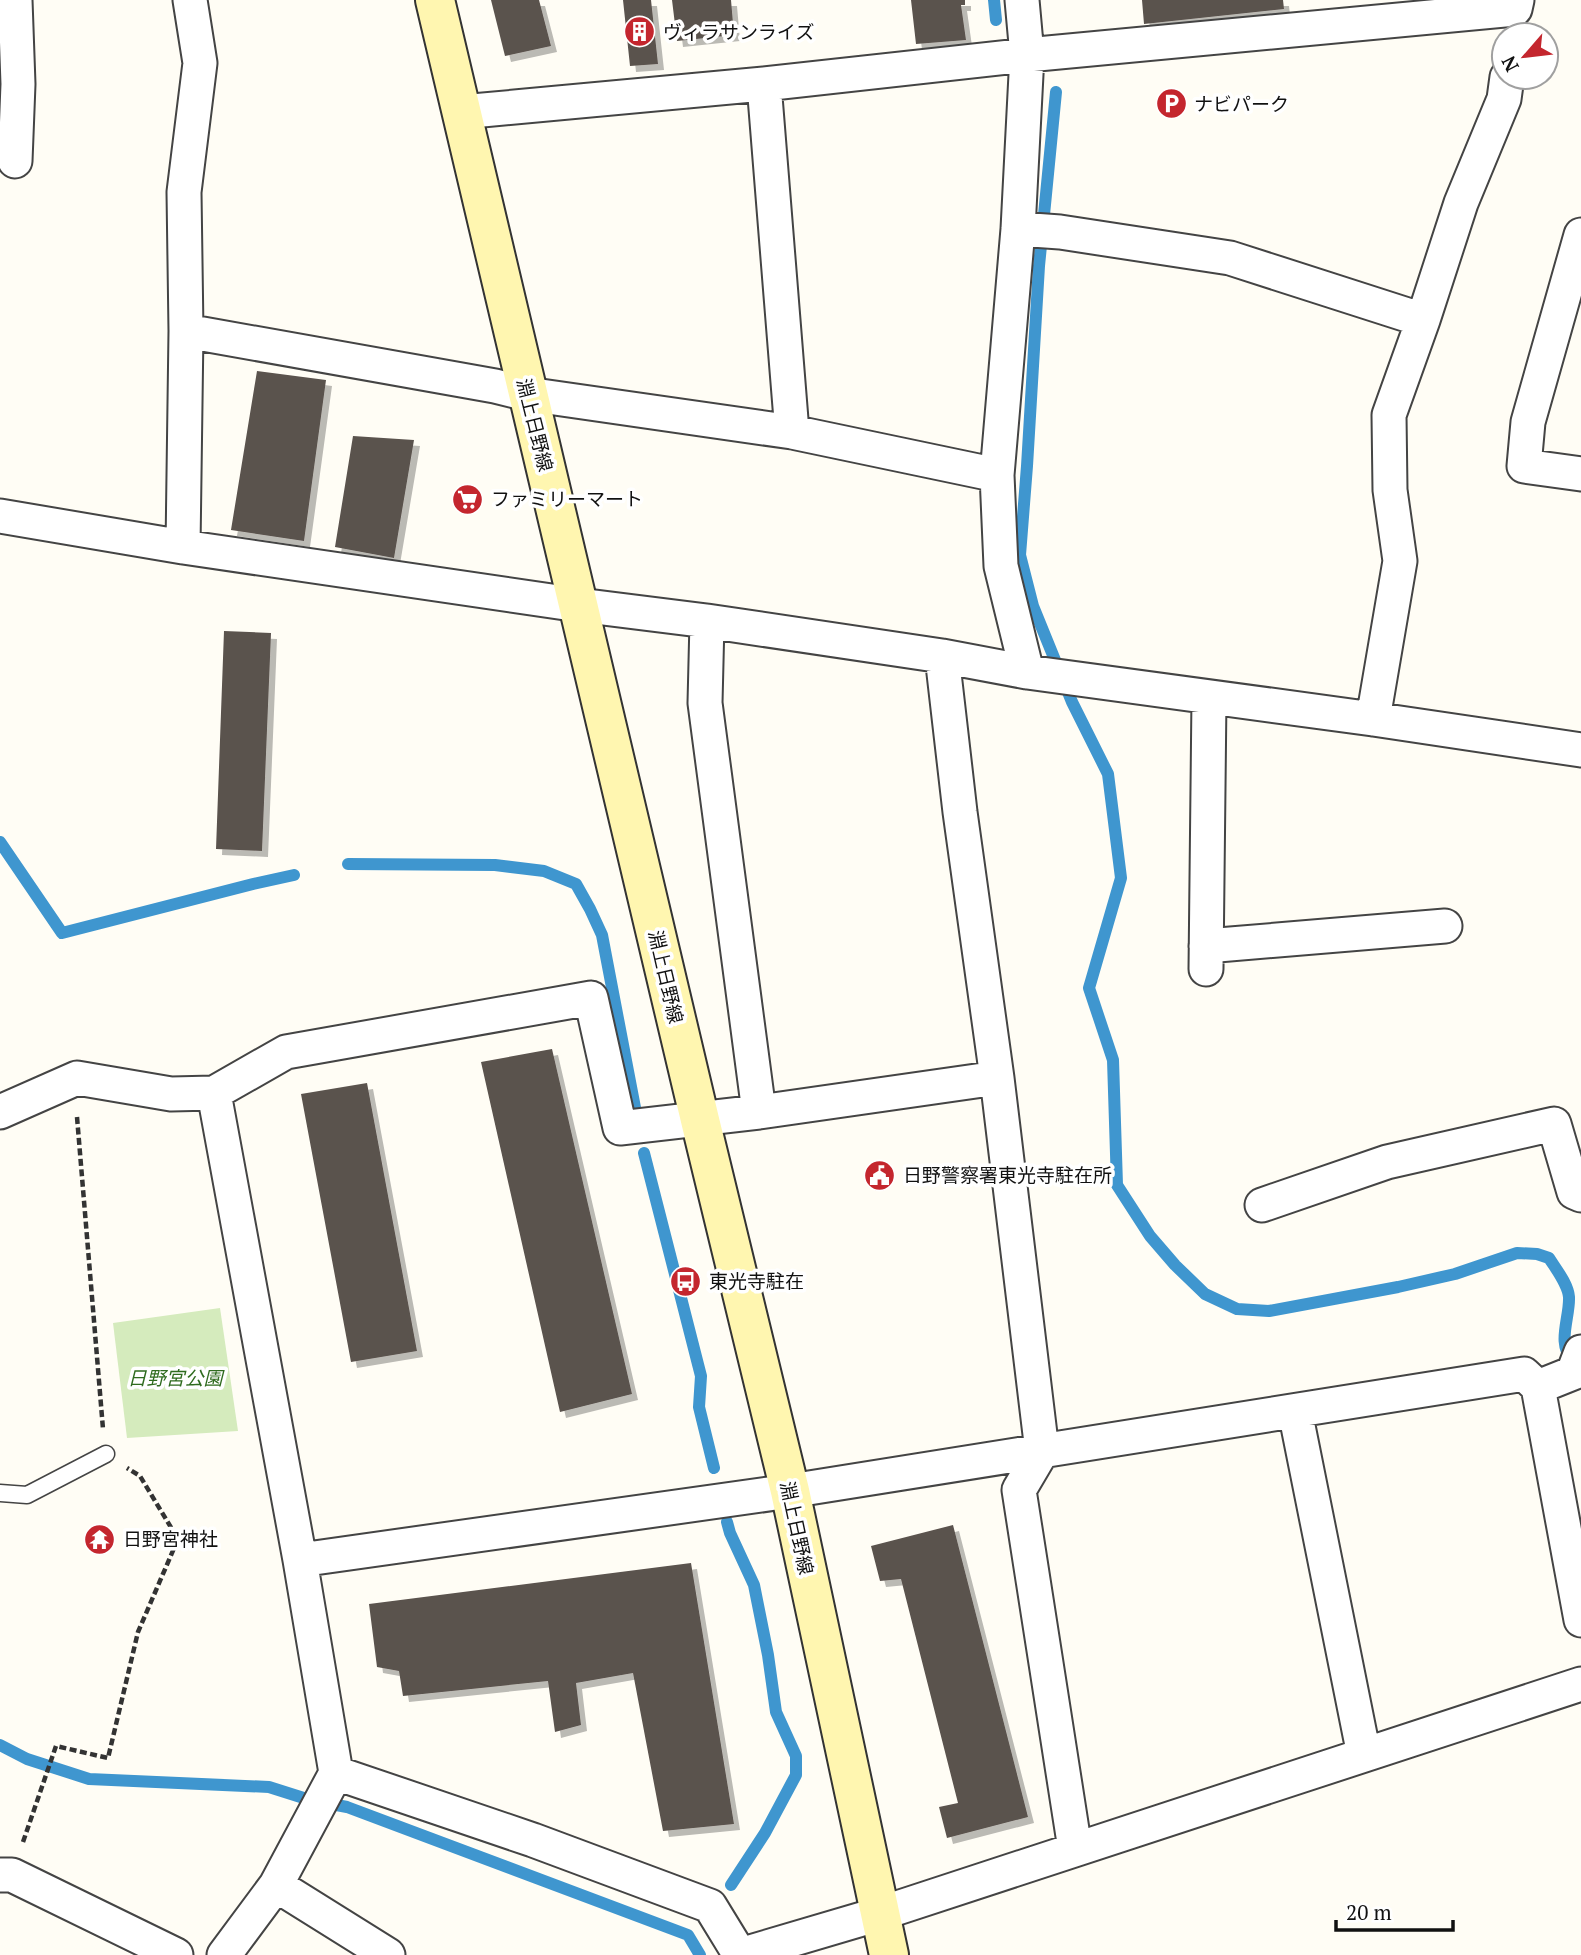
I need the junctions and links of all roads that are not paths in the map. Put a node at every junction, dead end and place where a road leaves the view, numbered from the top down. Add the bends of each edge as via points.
1 (15, 0) edge
2 (190, 0) edge
3 (435, 0) edge
4 (1022, 0) edge
5 (1515, 15) edge
6 (1027, 55) junction
7 (9, 83) edge
8 (764, 84) junction
9 (1505, 91) edge
10 (461, 112) junction
11 (15, 161) dead end
12 (1022, 230) junction
13 (1581, 235) edge
14 (1423, 320) junction
15 (186, 331) junction
16 (527, 394) junction
17 (792, 432) junction
18 (1581, 474) edge
19 (997, 475) junction
20 (0, 516) edge
21 (183, 547) junction
22 (579, 605) junction
23 (707, 621) junction
24 (942, 656) junction
25 (1036, 673) junction
26 (1209, 697) junction
27 (1373, 719) junction
28 (1581, 750) edge
29 (1446, 926) dead end
30 (997, 1078) junction
31 (214, 1093) junction
32 (0, 1112) edge
33 (759, 1112) junction
34 (700, 1120) junction
35 (1581, 1195) edge
36 (1262, 1205) dead end
37 (1577, 1363) edge
38 (1538, 1387) junction
39 (1295, 1411) junction
40 (1042, 1451) junction
41 (106, 1454) road end
42 (790, 1491) junction
43 (0, 1493) edge
44 (300, 1560) junction
45 (1581, 1620) edge
46 (1581, 1684) edge
47 (1364, 1755) junction
48 (326, 1792) junction
49 (1075, 1849) junction
50 (6, 1875) edge
51 (276, 1885) junction
52 (879, 1914) junction
53 (176, 1955) edge
54 (224, 1955) edge
55 (388, 1955) edge
56 (740, 1955) edge
57 (889, 1955) edge

1 - 7 street
2 - 15 street via 200,63 184,192
3 - 10 main road, 淵上日野線
4 - 6 street
5 - 6 street
6 - 8 street
6 - 12 street
7 - 11 street
8 - 10 street
8 - 17 street
9 - 14 street
10 - 16 main road, 淵上日野線
12 - 14 street via 1230,258
12 - 19 street
13 - 18 street via 1528,422 1524,466
14 - 27 street via 1389,415 1390,490 1400,561
15 - 16 street
15 - 21 street
16 - 17 street
16 - 22 main road, 淵上日野線
17 - 19 street
19 - 25 street via 1001,566
20 - 21 street
21 - 22 street
22 - 23 street
22 - 34 main road, 淵上日野線
23 - 24 street
23 - 33 street via 705,703
24 - 25 street
24 - 30 street
25 - 26 street
26 - 27 street
26 - 29 street via 1206,958
27 - 28 street
30 - 33 street
30 - 40 street
31 - 32 street via 171,1094 77,1078
31 - 34 street via 286,1052 591,998 620,1128
31 - 44 street
33 - 34 street
34 - 42 main road, 淵上日野線
35 - 36 street via 1574,1192 1554,1124 1387,1162
37 - 38 street
38 - 39 street via 1524,1374
38 - 45 street
39 - 40 street
39 - 47 street
40 - 42 street
40 - 49 street via 1019,1490
41 - 43 lane via 27,1495
42 - 44 street
42 - 52 main road, 淵上日野線
44 - 48 street
46 - 47 street
47 - 49 street
48 - 51 street
48 - 56 street via 533,1840 710,1906
49 - 52 street
50 - 53 street
51 - 54 street
51 - 55 street
52 - 56 street
52 - 57 main road, 淵上日野線

